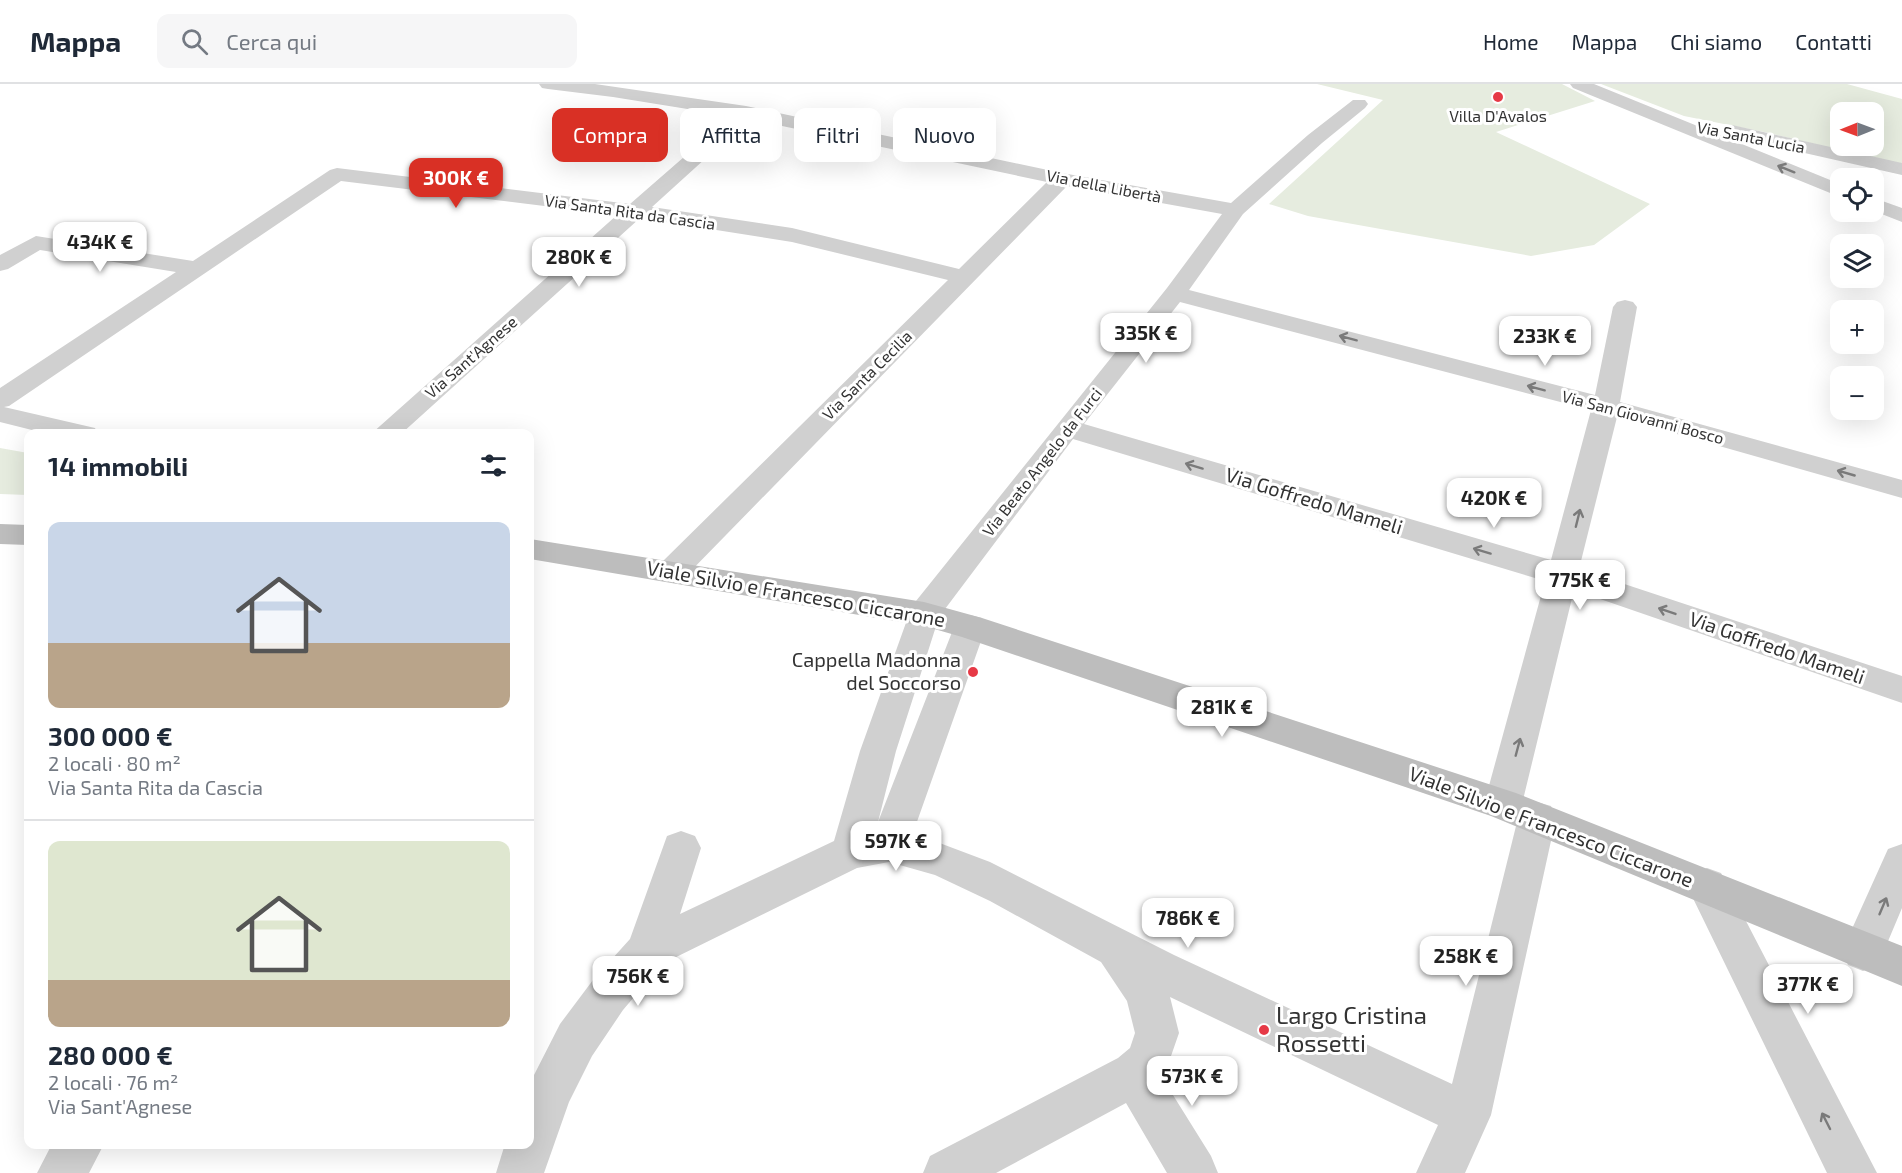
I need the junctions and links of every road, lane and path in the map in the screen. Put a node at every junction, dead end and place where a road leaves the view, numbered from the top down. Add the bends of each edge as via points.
1 (548, 84) edge
2 (1579, 84) edge
3 (1359, 104) dead end
4 (722, 108) edge
5 (782, 120) edge
6 (1671, 122) junction
7 (690, 162) edge
8 (1902, 169) edge
9 (1062, 179) junction
10 (1830, 187) edge
11 (1884, 208) edge
12 (1236, 210) junction
13 (636, 211) junction
14 (1902, 216) edge
15 (0, 264) edge
16 (196, 268) junction
17 (965, 277) junction
18 (1174, 293) junction
19 (1625, 308) dead end
20 (0, 400) edge
21 (1606, 406) junction
22 (0, 414) edge
23 (1067, 428) junction
24 (64, 429) edge
25 (390, 429) edge
26 (1902, 489) edge
27 (0, 534) edge
28 (24, 535) edge
29 (534, 550) edge
30 (672, 571) junction
31 (1563, 576) junction
32 (924, 614) junction
33 (970, 627) junction
34 (1902, 690) edge
35 (1520, 811) junction
36 (681, 848) dead end
37 (870, 849) junction
38 (1902, 861) edge
39 (1707, 886) junction
40 (1114, 948) junction
41 (647, 950) junction
42 (1863, 951) junction
43 (1902, 966) edge
44 (1134, 1074) junction
45 (1468, 1115) junction
46 (534, 1131) edge
47 (77, 1149) edge
48 (527, 1149) edge
49 (61, 1173) edge
50 (520, 1173) edge
51 (947, 1173) edge
52 (1194, 1173) edge
53 (1440, 1173) edge
54 (1852, 1173) edge

1 - 4 street, Via della Libertà
2 - 6 street, Via Santa Lucia
3 - 12 street, Via Beato Angelo da Furci
5 - 9 street, Via della Libertà
6 - 8 street, Via Santa Lucia via 1756,135
10 -> 6 street, Via Santa Lucia
7 - 13 street, Via Sant'Agnese
9 - 12 street, Via della Libertà
9 - 17 street, Via Santa Cecilia
11 - 14 street
12 - 18 street, Via Beato Angelo da Furci
13 - 16 street, Via Santa Rita da Cascia via 337,174
13 - 17 street, Via Santa Rita da Cascia via 792,235
13 - 25 street, Via Sant'Agnese
15 - 16 street via 36,243
16 - 20 street, Via Santa Rita da Cascia
17 - 30 street, Via Santa Cecilia
21 -> 18 street, Via San Giovanni Bosco
18 - 23 street, Via Beato Angelo da Furci
19 - 21 street
26 -> 21 street, Via San Giovanni Bosco
31 -> 21 street
22 - 24 street
31 -> 23 street, Via Goffredo Mameli
23 - 32 street, Via Beato Angelo da Furci
27 - 28 street
29 - 30 street, Viale Silvio e Francesco Ciccarone
30 - 32 street, Viale Silvio e Francesco Ciccarone
34 -> 31 street, Via Goffredo Mameli
35 -> 31 street
32 - 33 street, Viale Silvio e Francesco Ciccarone
32 - 37 street, Via Beato Angelo da Furci via 878,751
33 - 35 street, Viale Silvio e Francesco Ciccarone
33 - 37 street
35 - 39 street, Viale Silvio e Francesco Ciccarone
35 - 45 street
36 - 41 street
37 - 40 street via 916,849 936,856
37 - 41 street
42 -> 38 street
39 - 42 street, Viale Silvio e Francesco Ciccarone
54 -> 39 street
40 - 44 street via 1147,993 1157,1033 1148,1062
40 - 45 street
41 - 46 street via 576,1040
42 - 43 street, Viale Silvio e Francesco Ciccarone
44 - 51 street
44 - 52 street
45 - 53 street
47 - 49 street
48 - 50 street

